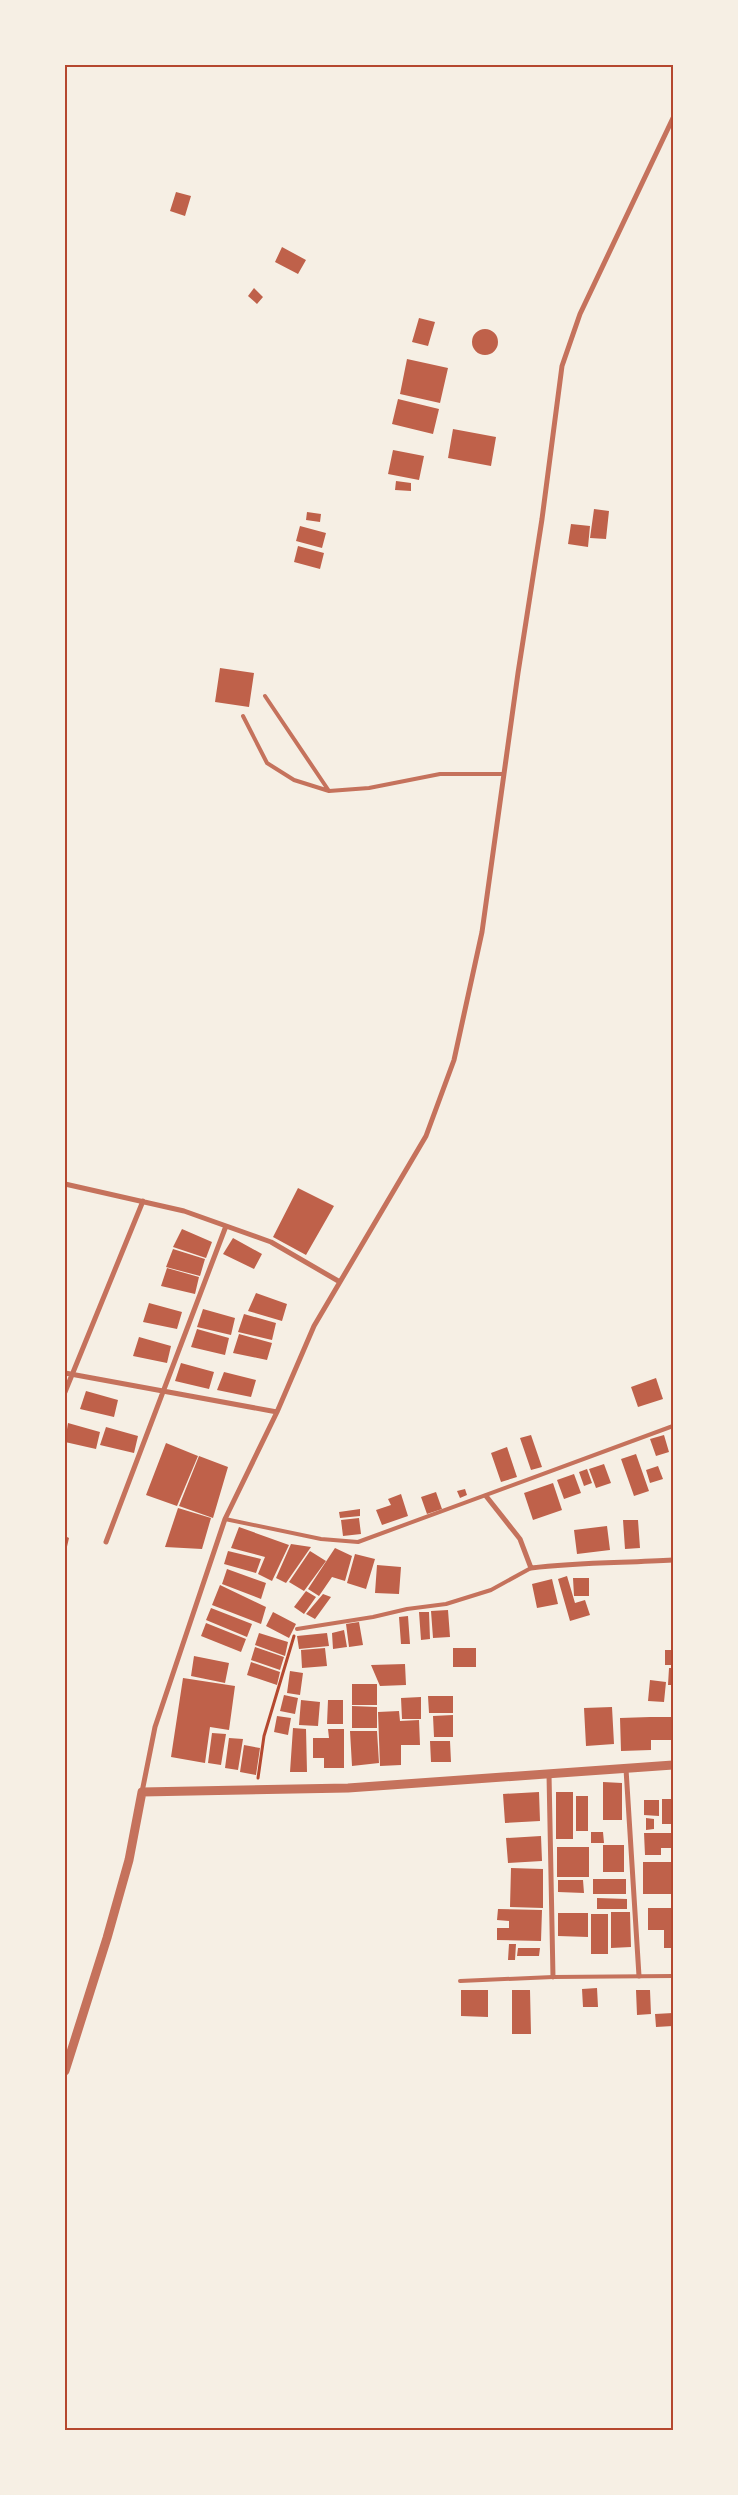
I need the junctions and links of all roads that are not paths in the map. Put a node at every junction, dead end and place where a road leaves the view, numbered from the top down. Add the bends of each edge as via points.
1 (673, 118) edge
2 (265, 696) dead end
3 (243, 716) dead end
4 (504, 774) junction
5 (329, 791) junction
6 (65, 1184) edge
7 (143, 1201) junction
8 (226, 1226) junction
9 (340, 1282) junction
10 (65, 1374) edge
11 (71, 1374) junction
12 (163, 1391) junction
13 (65, 1392) edge
14 (277, 1412) junction
15 (673, 1426) edge
16 (486, 1496) junction
17 (225, 1519) junction
18 (106, 1542) dead end
19 (673, 1560) edge
20 (531, 1568) junction
21 (297, 1629) road end
22 (673, 1765) edge
23 (626, 1768) junction
24 (548, 1774) junction
25 (142, 1792) junction
26 (639, 1976) junction
27 (673, 1976) edge
28 (553, 1977) junction
29 (460, 1981) dead end
30 (65, 2071) edge

1 - 4 street via 580,314 562,366
2 - 5 lane
3 - 5 lane via 267,763 294,780
4 - 5 lane via 440,774 370,788
4 - 9 street via 482,932 454,1060 426,1136
6 - 7 street
7 - 8 street
7 - 11 street
8 - 9 street via 271,1242
8 - 12 street
9 - 14 street via 314,1326
10 - 11 street
11 - 12 street
11 - 13 street
12 - 14 street
12 - 18 street
14 - 17 street
15 - 16 lane
16 - 17 lane via 358,1542 321,1539
16 - 20 street via 520,1539
17 - 25 street via 155,1727
19 - 20 street via 575,1562
20 - 21 lane via 491,1590 446,1604 407,1608 373,1618
22 - 23 street
23 - 24 street
23 - 26 street
24 - 25 street via 348,1788
24 - 28 street
25 - 30 street via 127,1869
26 - 27 lane
26 - 28 lane
28 - 29 lane

